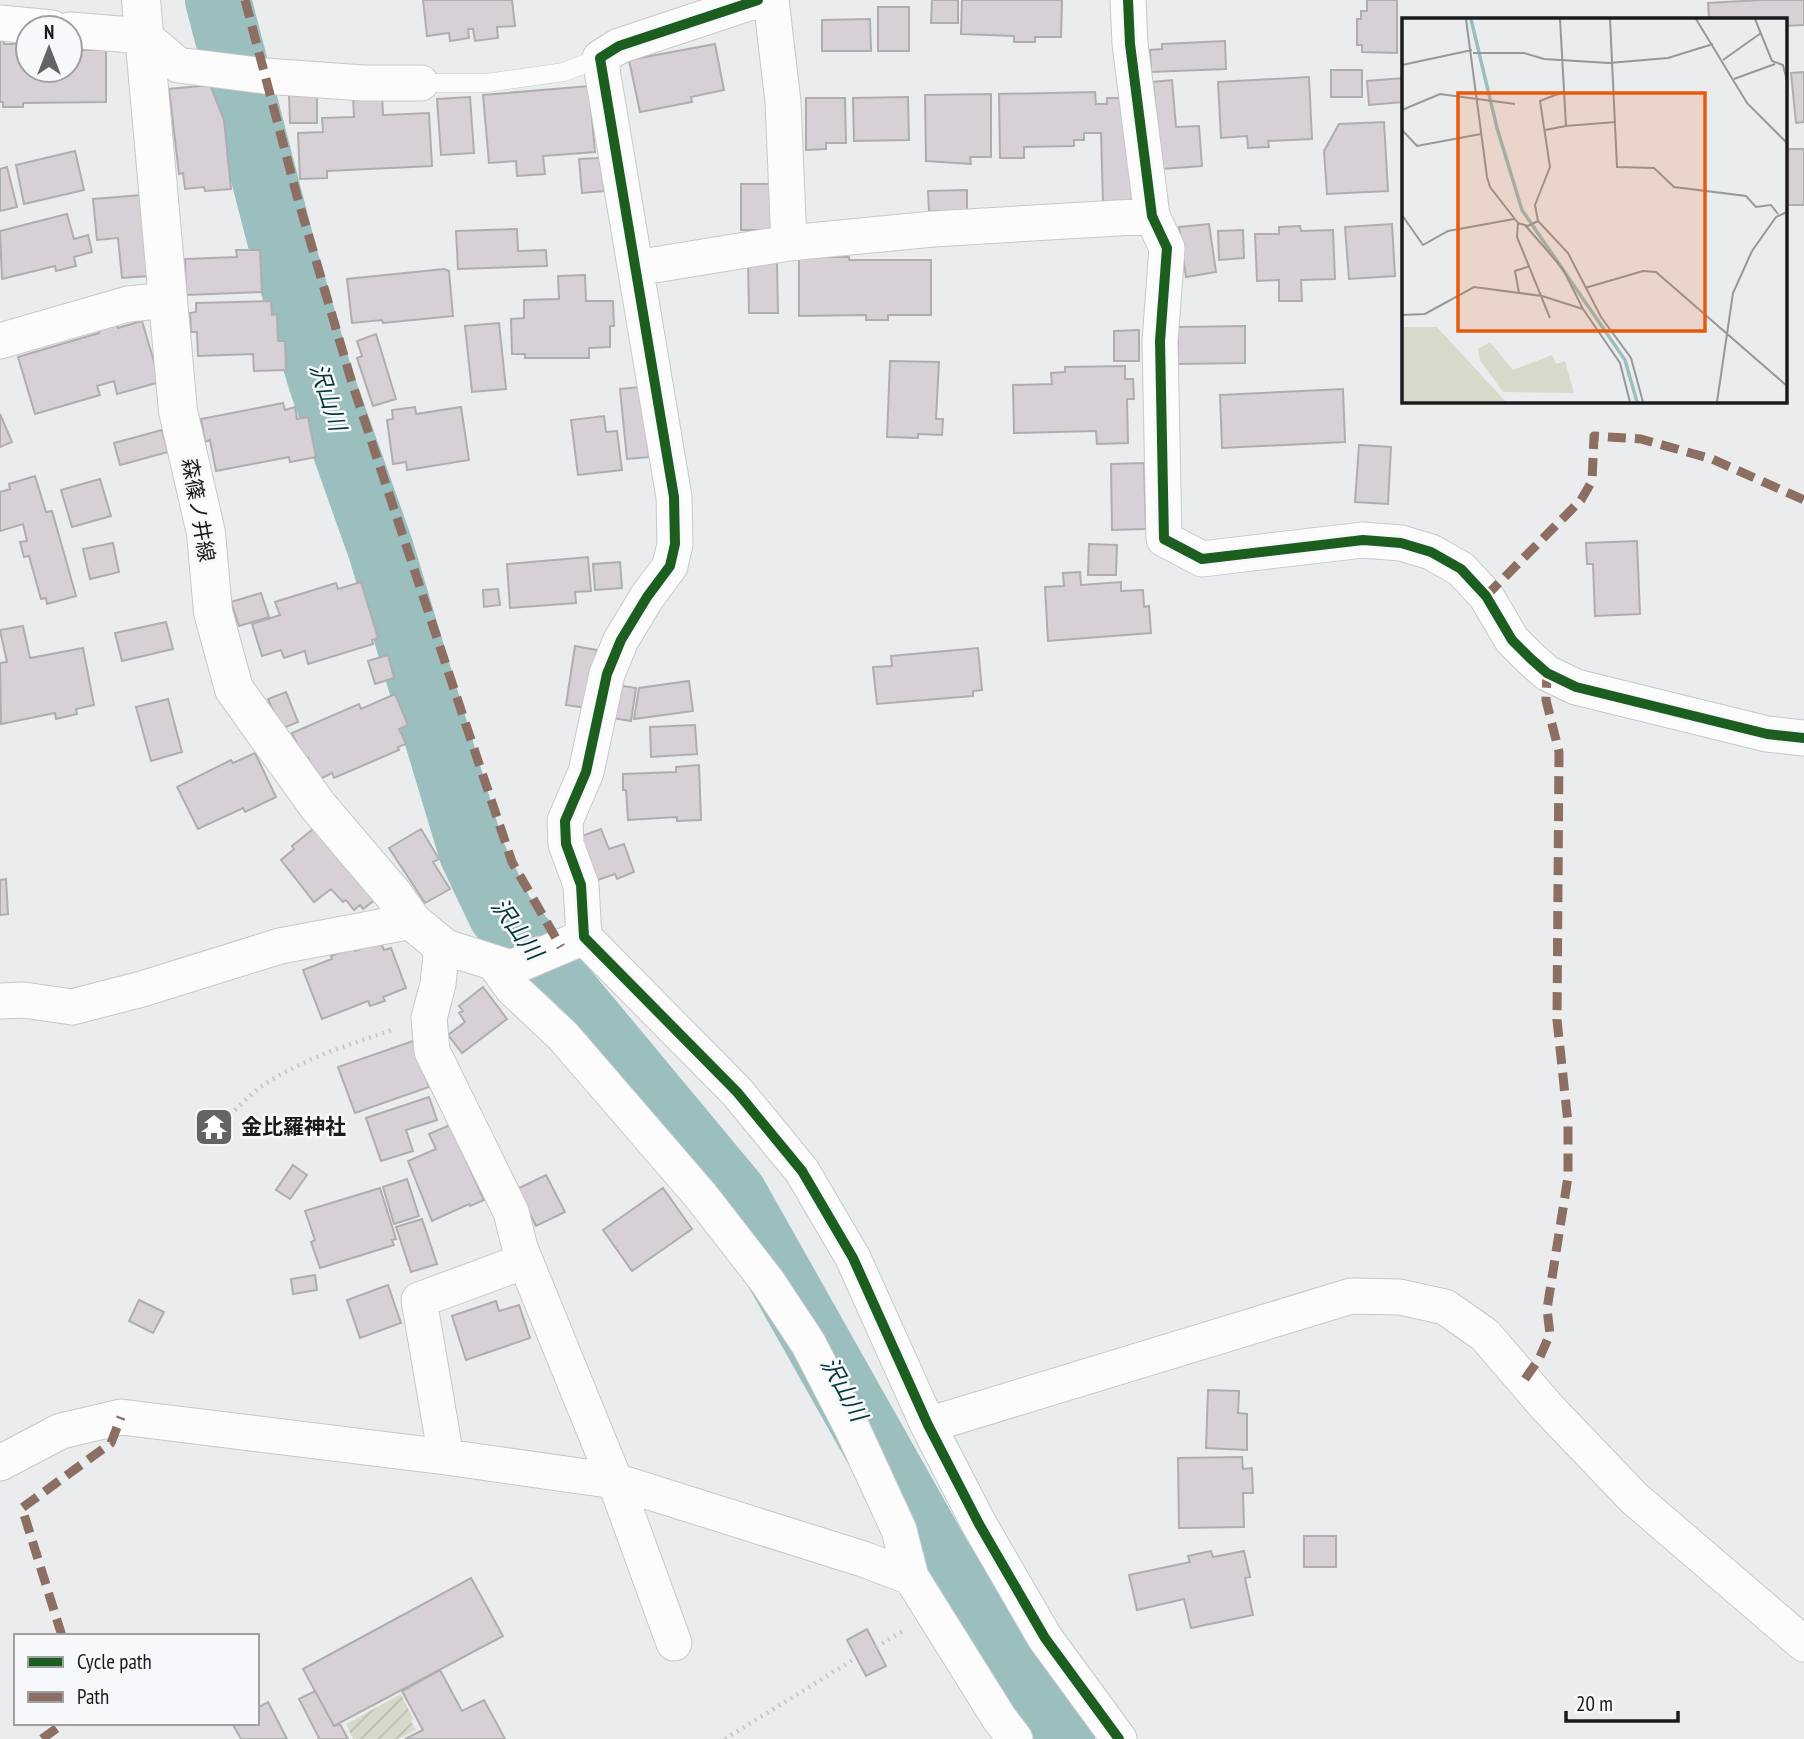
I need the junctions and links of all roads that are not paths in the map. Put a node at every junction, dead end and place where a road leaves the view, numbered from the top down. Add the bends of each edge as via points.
1 (758, 0) edge
2 (771, 0) edge
3 (1128, 0) edge
4 (142, 18) edge
5 (84, 28) edge
6 (600, 58) junction
7 (421, 83) joint
8 (1152, 216) junction
9 (789, 243) junction
10 (636, 268) junction
11 (169, 300) junction
12 (0, 341) edge
13 (1804, 738) edge
14 (412, 921) junction
15 (569, 943) junction
16 (442, 946) junction
17 (503, 966) junction
18 (0, 1001) edge
19 (526, 1261) junction
20 (928, 1425) junction
21 (446, 1457) junction
22 (0, 1463) edge
23 (615, 1481) junction
24 (911, 1577) junction
25 (674, 1643) dead end
26 (1804, 1644) edge
27 (1015, 1739) edge
28 (1119, 1739) edge

1 - 6 street via 619,46
2 - 9 street via 783,102
3 - 8 street
4 - 5 street
4 - 7 street via 178,65 363,83
4 - 11 main road, 森篠ノ井線
6 - 7 lane via 564,72 487,83
6 - 10 street
8 - 9 street
8 - 13 street via 1167,248 1160,341 1164,539 1202,559 1363,540 1401,543 1431,552 1461,569 1486,596 1512,640 1547,673 1576,687 1767,734
9 - 10 street
10 - 15 street via 674,497 675,544 670,566 621,640 607,674 586,772 565,821 566,844 581,885
11 - 12 street via 128,304
11 - 14 main road, 森篠ノ井線 via 178,411 206,533 213,612 234,689 318,806
14 - 16 main road, 森篠ノ井線
14 - 18 street via 280,946 72,1007
15 - 17 street
15 - 20 street via 737,1092 802,1171 853,1258
16 - 17 street
16 - 19 street via 429,1018 432,1051 511,1212
17 - 24 street via 512,988 563,1036 693,1186 767,1281 808,1343 852,1428 899,1530
19 - 21 street via 419,1300
19 - 23 street
20 - 26 street via 1351,1296 1401,1297 1445,1307 1485,1335 1634,1498
20 - 28 street via 1045,1638
21 - 22 street via 121,1417 61,1431
21 - 23 street
23 - 24 street
23 - 25 street
24 - 27 street

